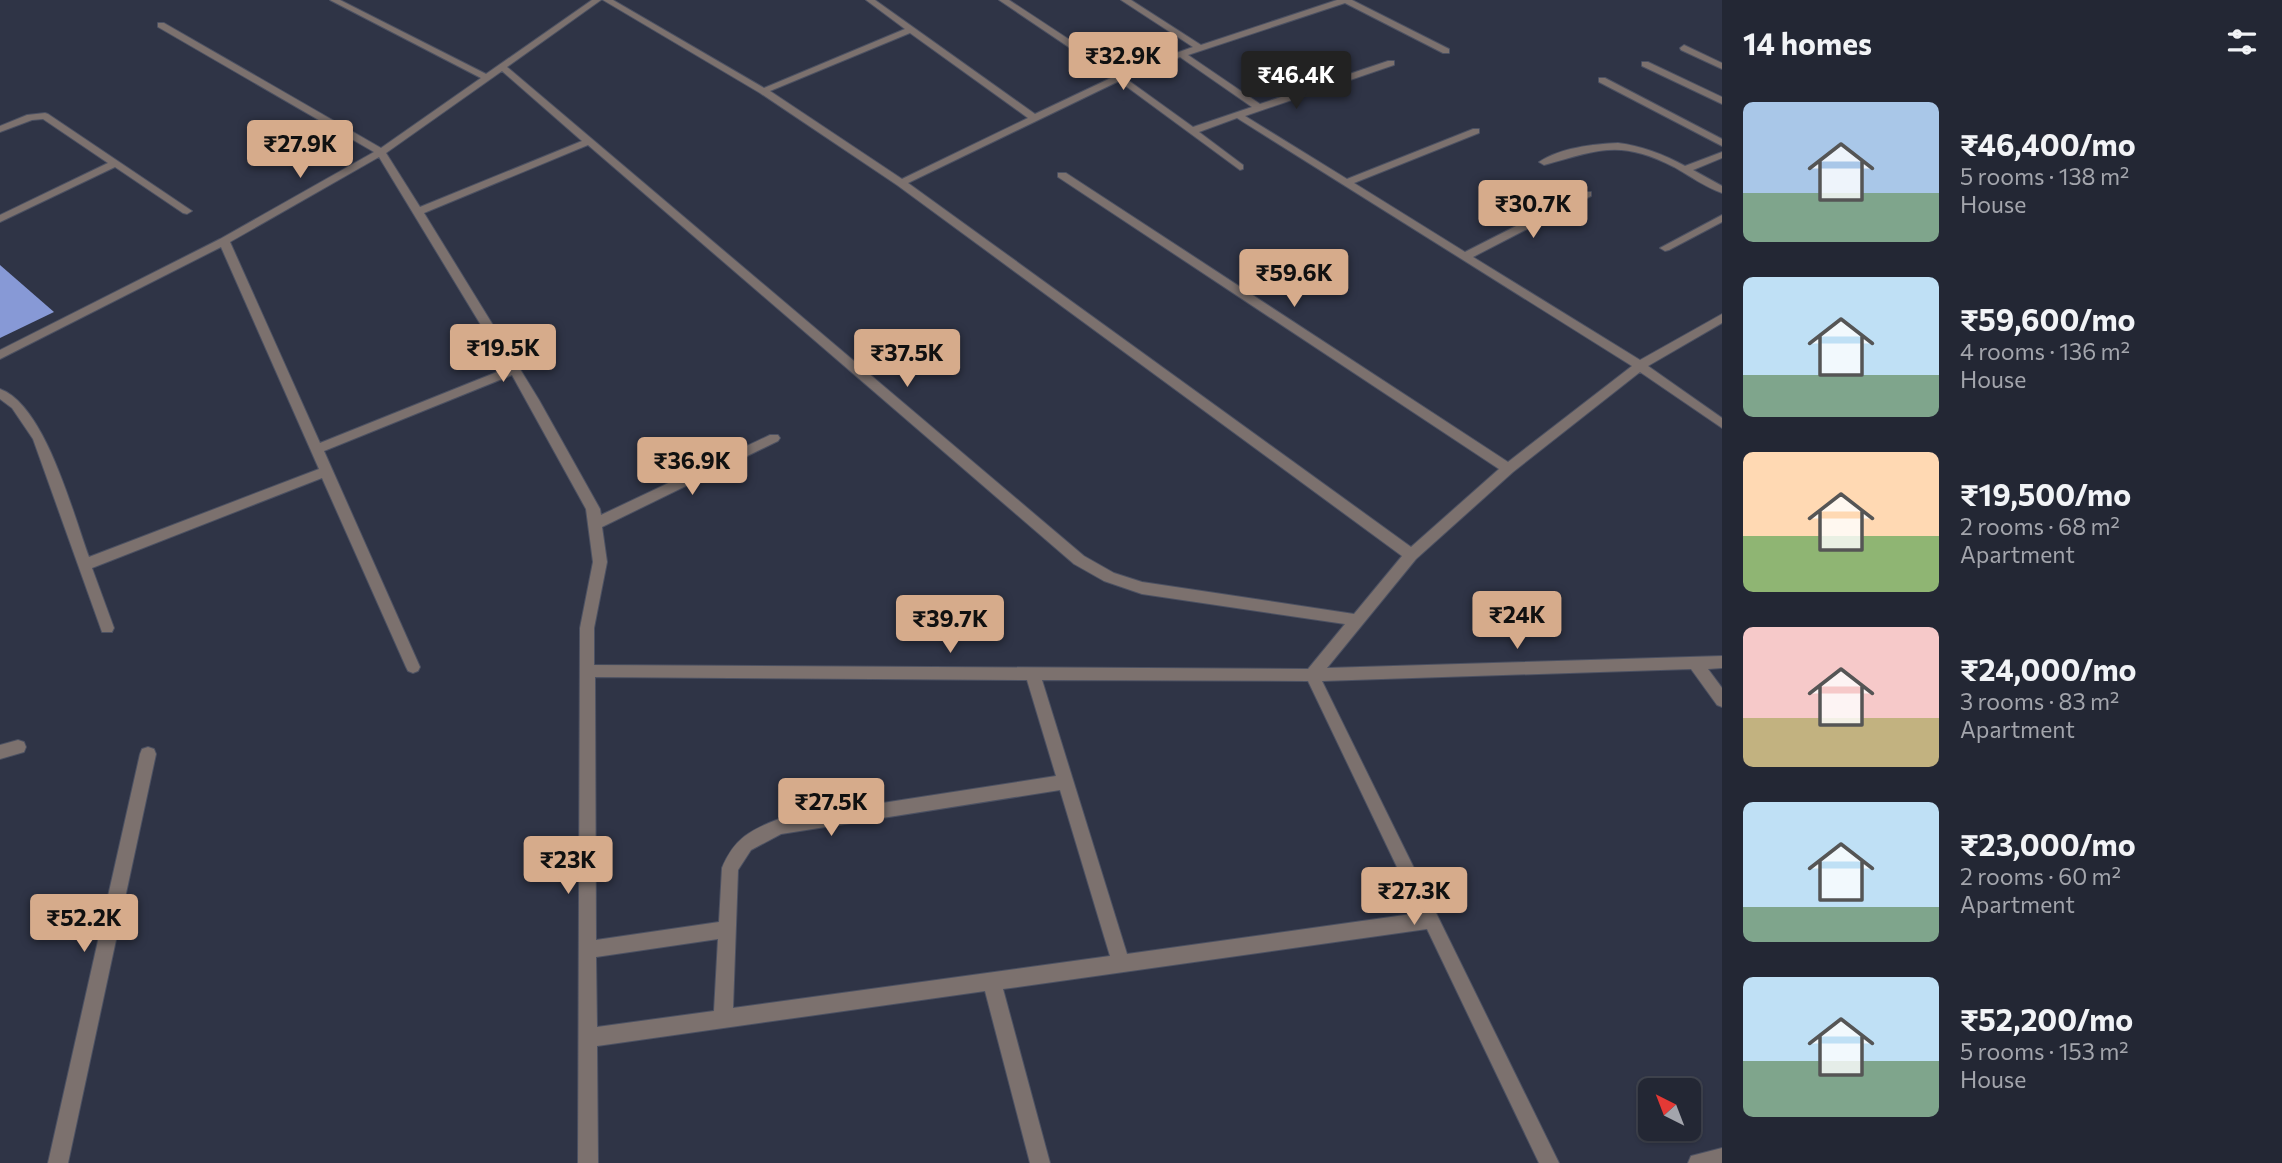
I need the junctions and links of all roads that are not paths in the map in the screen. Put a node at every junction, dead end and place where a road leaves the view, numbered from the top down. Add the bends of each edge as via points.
1 (334, 0) edge
2 (597, 0) edge
3 (607, 0) edge
4 (870, 0) edge
5 (1003, 0) edge
6 (1125, 0) edge
7 (1346, 0) edge
8 (161, 25) dead end
9 (912, 29) junction
10 (1200, 48) junction
11 (1684, 48) dead end
12 (1446, 51) dead end
13 (1181, 54) junction
14 (1391, 63) dead end
15 (1645, 64) dead end
16 (502, 66) junction
17 (1722, 66) edge
18 (486, 77) junction
19 (1119, 77) junction
20 (1602, 80) dead end
21 (763, 91) junction
22 (1722, 101) edge
23 (1259, 108) junction
24 (1238, 115) junction
25 (1034, 118) junction
26 (0, 129) edge
27 (1191, 131) junction
28 (1476, 131) dead end
29 (590, 141) junction
30 (1722, 143) edge
31 (381, 152) junction
32 (1722, 155) edge
33 (1544, 162) dead end
34 (113, 164) junction
35 (1240, 167) dead end
36 (1685, 169) junction
37 (1062, 175) dead end
38 (901, 183) junction
39 (1346, 183) junction
40 (1722, 190) edge
41 (1587, 194) dead end
42 (187, 212) dead end
43 (417, 212) junction
44 (1722, 218) edge
45 (0, 219) edge
46 (223, 241) junction
47 (1665, 248) dead end
48 (1464, 257) junction
49 (1721, 320) edge
50 (0, 355) edge
51 (1640, 366) junction
52 (514, 370) junction
53 (0, 393) edge
54 (1722, 424) edge
55 (774, 438) dead end
56 (316, 449) junction
57 (1508, 470) junction
58 (326, 471) junction
59 (595, 524) junction
60 (1411, 555) junction
61 (84, 565) junction
62 (1356, 620) junction
63 (107, 628) dead end
64 (1722, 662) edge
65 (1695, 663) junction
66 (413, 667) dead end
67 (588, 671) junction
68 (1033, 674) junction
69 (1312, 676) junction
70 (1722, 700) edge
71 (18, 747) dead end
72 (0, 752) edge
73 (148, 754) dead end
74 (1066, 782) junction
75 (1431, 920) junction
76 (728, 929) junction
77 (587, 950) junction
78 (1121, 963) junction
79 (992, 982) junction
80 (723, 1020) junction
81 (587, 1038) junction
82 (1722, 1158) edge
83 (58, 1163) edge
84 (587, 1163) edge
85 (1041, 1163) edge
86 (1549, 1163) edge
87 (1698, 1163) edge

1 - 18 street
2 - 16 street
3 - 21 street
4 - 9 street
5 - 19 street
6 - 10 street
7 - 10 street
7 - 12 street
8 - 31 street
9 - 21 street
9 - 25 street
10 - 13 street
11 - 17 street
13 - 19 street
13 - 23 street
14 - 23 street
15 - 22 street
16 - 18 street
16 - 29 street
18 - 31 street
19 - 25 street
19 - 27 street
20 - 30 street
21 - 38 street
23 - 24 street
24 - 27 street
24 - 39 street
25 - 38 street
26 - 34 street via 45,116
27 - 35 street
28 - 39 street
29 - 43 street
29 - 62 street via 1079,560 1142,588
31 - 43 street
31 - 46 street
32 - 36 street
33 - 36 street via 1609,143 1655,153
34 - 42 street
34 - 45 street
36 - 40 street
37 - 57 street
38 - 60 street
39 - 48 street
41 - 48 street
43 - 52 street
44 - 47 street
46 - 50 street
46 - 56 street
48 - 51 street
49 - 51 street
51 - 54 street
51 - 57 street
52 - 56 street
52 - 59 street via 593,509
53 - 61 street via 16,405 39,438
55 - 59 street
56 - 58 street
57 - 60 street
58 - 61 street
58 - 66 street
59 - 67 street via 600,562 587,628
60 - 62 street
61 - 63 street
62 - 69 street
64 - 65 street
65 - 69 street
65 - 70 street
67 - 68 street
67 - 77 street
68 - 69 street
68 - 74 street
69 - 75 street
71 - 72 street
73 - 83 street
74 - 76 street via 779,827 745,844 730,868
74 - 78 street
75 - 78 street
75 - 86 street
76 - 77 street
76 - 80 street
77 - 81 street
78 - 79 street
79 - 80 street
79 - 85 street
80 - 81 street
81 - 84 street
82 - 87 street

